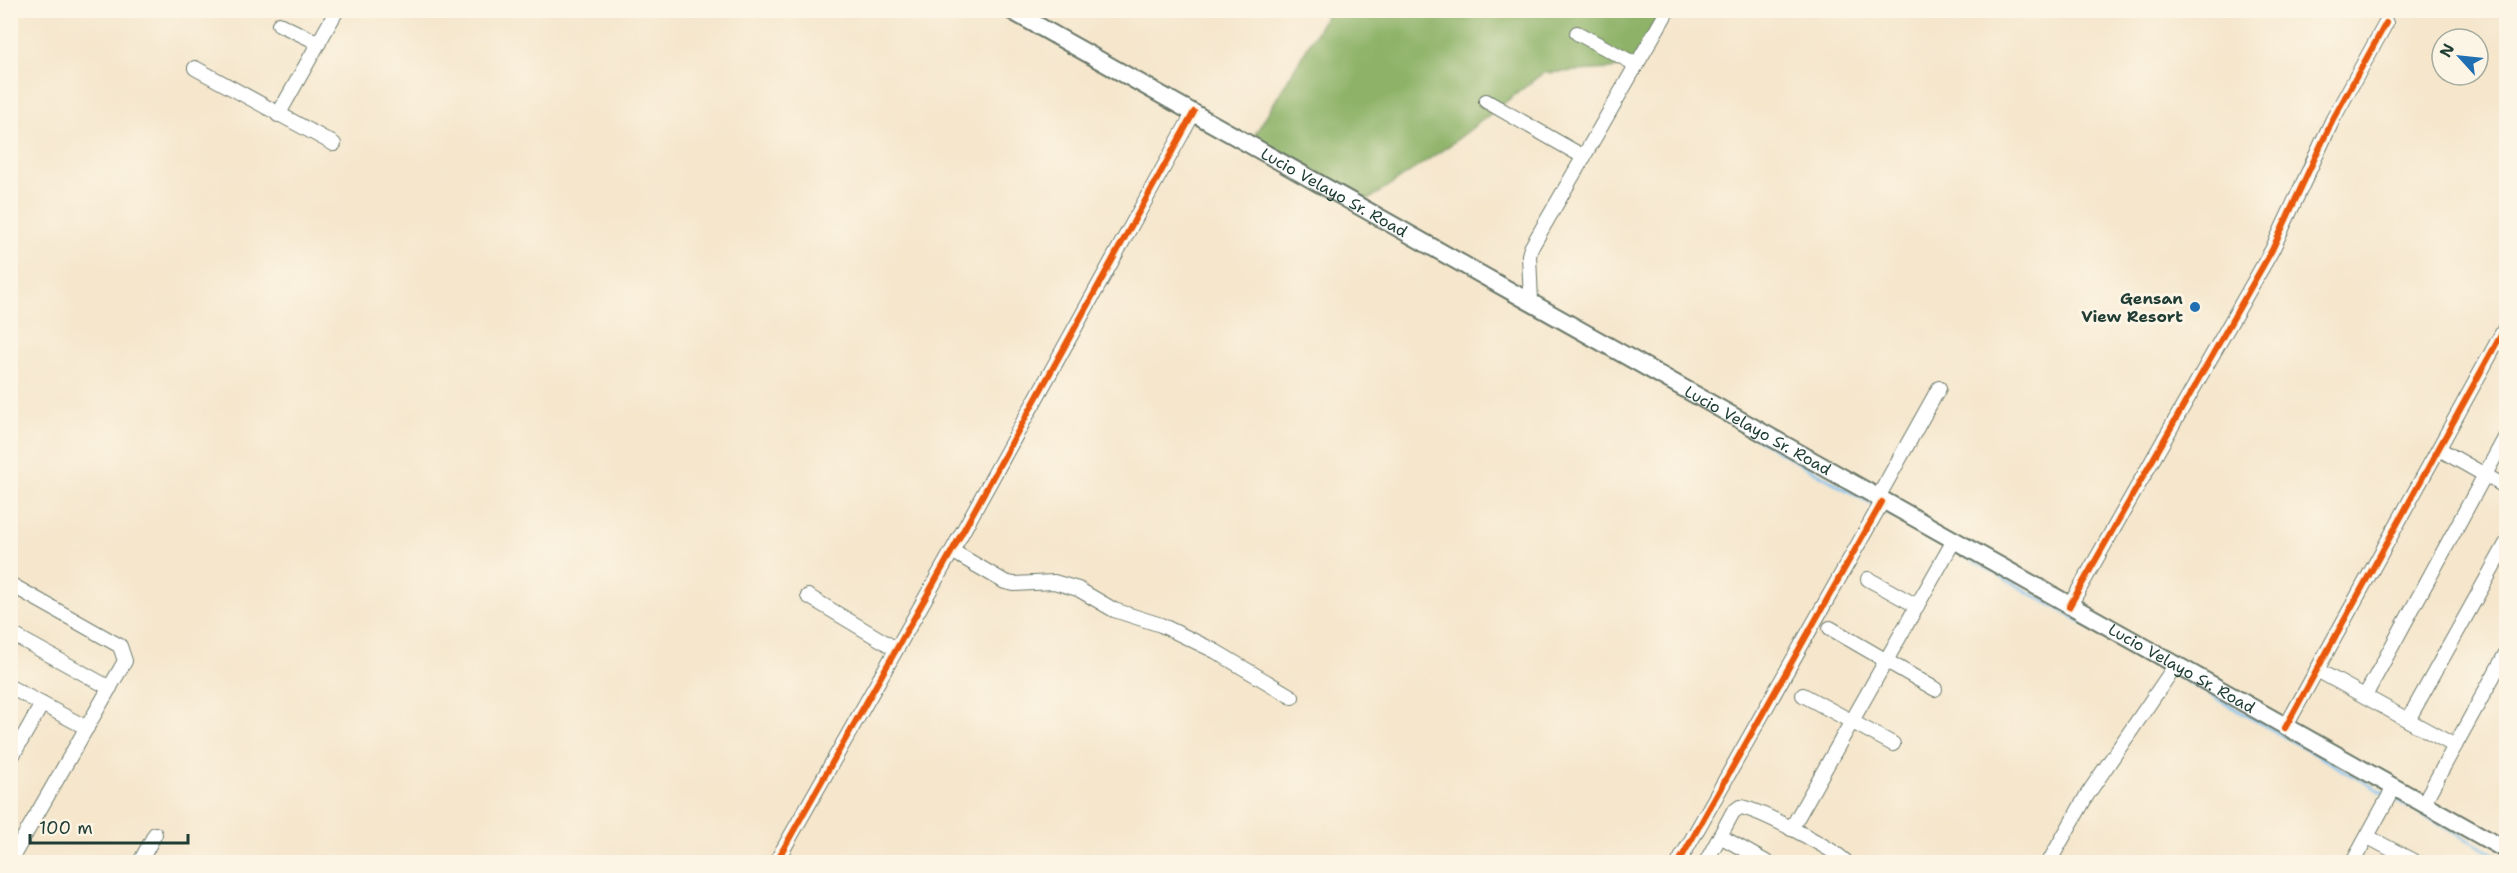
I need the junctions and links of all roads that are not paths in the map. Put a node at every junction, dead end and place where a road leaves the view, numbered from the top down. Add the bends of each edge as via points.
1 (337, 10) edge
2 (1668, 10) edge
3 (1012, 11) edge
4 (2386, 22) dead end
5 (279, 24) dead end
6 (1577, 33) dead end
7 (319, 43) junction
8 (1637, 64) junction
9 (195, 68) dead end
10 (1486, 101) dead end
11 (1194, 112) junction
12 (278, 115) junction
13 (334, 144) dead end
14 (1584, 157) junction
15 (1531, 302) junction
16 (2506, 326) edge
17 (1939, 388) dead end
18 (2506, 436) edge
19 (2439, 448) junction
20 (2485, 475) junction
21 (2506, 487) edge
22 (1879, 504) junction
23 (2506, 544) edge
24 (1952, 545) junction
25 (952, 551) junction
26 (1868, 579) dead end
27 (10, 584) edge
28 (808, 596) dead end
29 (1917, 606) junction
30 (2069, 607) junction
31 (1830, 628) dead end
32 (10, 633) edge
33 (896, 649) junction
34 (2506, 653) edge
35 (1887, 662) junction
36 (2175, 666) junction
37 (2317, 670) junction
38 (10, 687) edge
39 (110, 688) junction
40 (1935, 689) dead end
41 (1803, 695) dead end
42 (2365, 696) junction
43 (1292, 697) dead end
44 (42, 704) junction
45 (2408, 720) junction
46 (1852, 722) junction
47 (87, 728) junction
48 (2285, 728) junction
49 (1893, 744) dead end
50 (2455, 746) junction
51 (10, 760) edge
52 (2394, 787) junction
53 (2423, 804) junction
54 (1791, 829) junction
55 (156, 834) dead end
56 (1720, 836) junction
57 (2368, 837) junction
58 (2506, 850) edge
59 (10, 861) edge
60 (140, 862) edge
61 (776, 862) edge
62 (1679, 862) edge
63 (1706, 862) edge
64 (1766, 862) edge
65 (1846, 862) edge
66 (2049, 862) edge
67 (2353, 862) edge
68 (2412, 862) edge

1 - 7 street
2 - 8 street
3 - 11 main road, Lucio Velayo Sr. Road
4 - 30 street via 2333,119 2272,250
5 - 7 street
6 - 8 street
7 - 12 street
8 - 14 street
9 - 12 street
10 - 14 street
11 - 15 main road, Lucio Velayo Sr. Road
11 - 25 street
12 - 13 street
14 - 15 street via 1528,255
15 - 22 main road, Lucio Velayo Sr. Road
16 - 19 street
17 - 22 street
18 - 20 street
19 - 20 street
19 - 37 street
20 - 21 street
20 - 42 street
22 - 24 main road, Lucio Velayo Sr. Road
22 - 62 street
23 - 45 street
24 - 29 street
24 - 30 main road, Lucio Velayo Sr. Road
25 - 33 street
25 - 43 street via 1005,582 1054,582 1078,589 1114,610 1161,625 1215,651
26 - 29 street
27 - 39 street via 120,646 125,662
28 - 33 street
29 - 35 street
30 - 36 main road, Lucio Velayo Sr. Road
31 - 35 street
32 - 39 street
33 - 61 street
34 - 50 street
35 - 40 street
35 - 46 street
36 - 48 main road, Lucio Velayo Sr. Road
36 - 66 street via 2087,795
37 - 42 street
37 - 48 street
38 - 44 street
39 - 47 street
41 - 46 street
42 - 45 street
44 - 47 street
44 - 51 street
45 - 50 street
46 - 49 street
46 - 54 street
47 - 59 street
48 - 52 main road, Lucio Velayo Sr. Road
50 - 53 street
52 - 53 main road, Lucio Velayo Sr. Road
52 - 57 street
53 - 58 main road, Lucio Velayo Sr. Road
54 - 56 street via 1740,807
54 - 65 street
55 - 60 street
56 - 63 street
56 - 64 street
57 - 67 street
57 - 68 street

